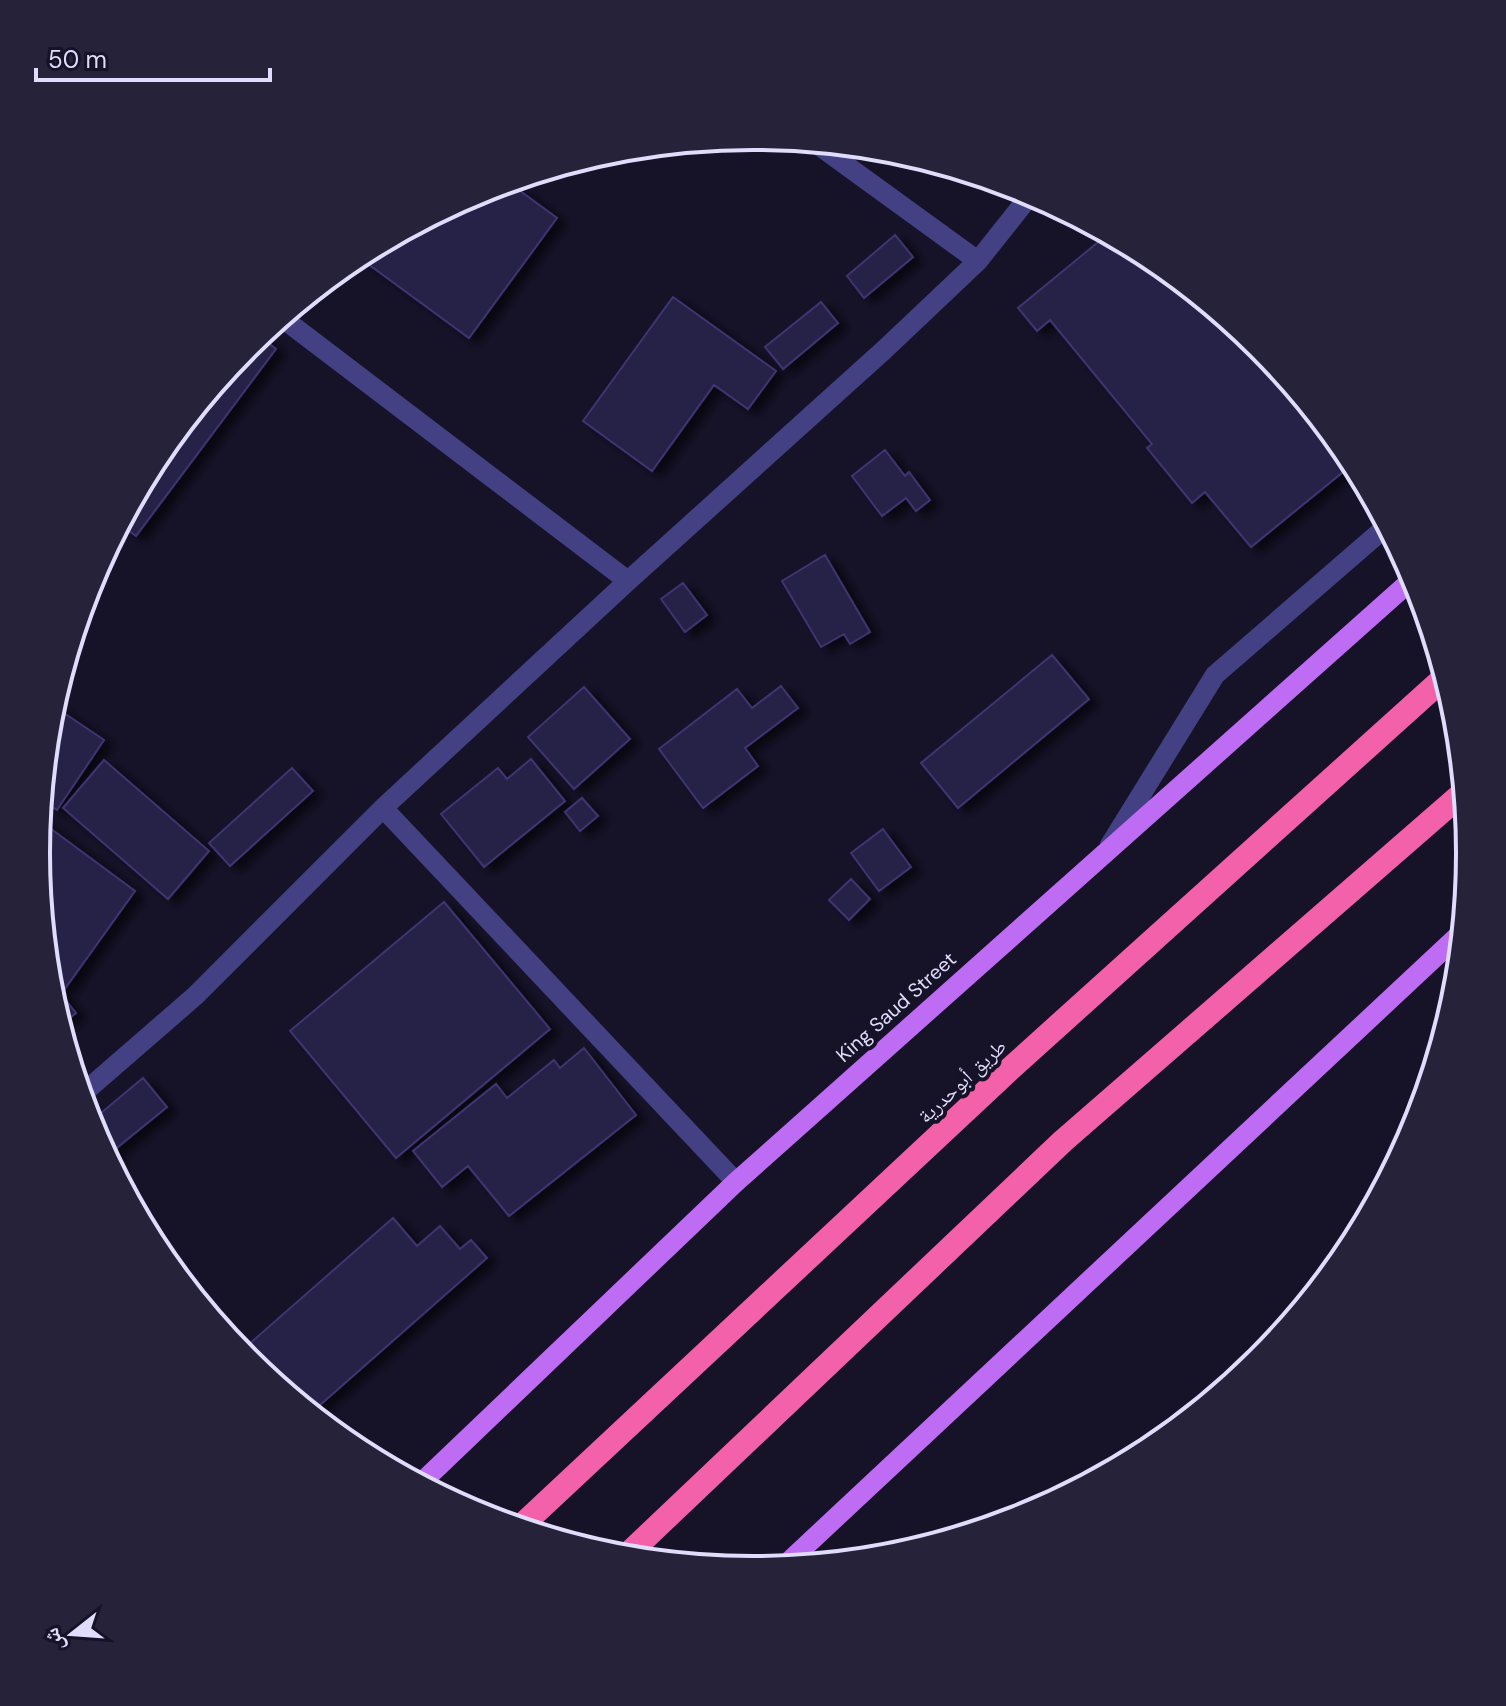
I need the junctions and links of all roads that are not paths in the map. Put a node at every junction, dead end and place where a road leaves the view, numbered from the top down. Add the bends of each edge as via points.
1 (832, 155) edge
2 (1023, 204) edge
3 (978, 261) junction
4 (290, 324) edge
5 (1379, 533) edge
6 (628, 581) junction
7 (1403, 587) edge
8 (1435, 686) edge
9 (1453, 801) edge
10 (383, 808) junction
11 (1105, 853) junction
12 (1450, 943) edge
13 (90, 1087) edge
14 (736, 1182) junction
15 (428, 1476) edge
16 (528, 1519) edge
17 (637, 1546) edge
18 (797, 1554) edge

1 - 3 street
2 - 3 street
3 - 6 street
4 - 6 street
5 - 11 street via 1215,675
6 - 10 street
7 - 11 main road, King Saud Street
8 - 16 highway, طريق أبوحدرية via 1010,1069
9 - 17 highway via 1063,1141
10 - 13 street via 195,996
10 - 14 street
11 - 14 main road, King Saud Street
12 - 18 main road
14 - 15 main road, King Saud Street

